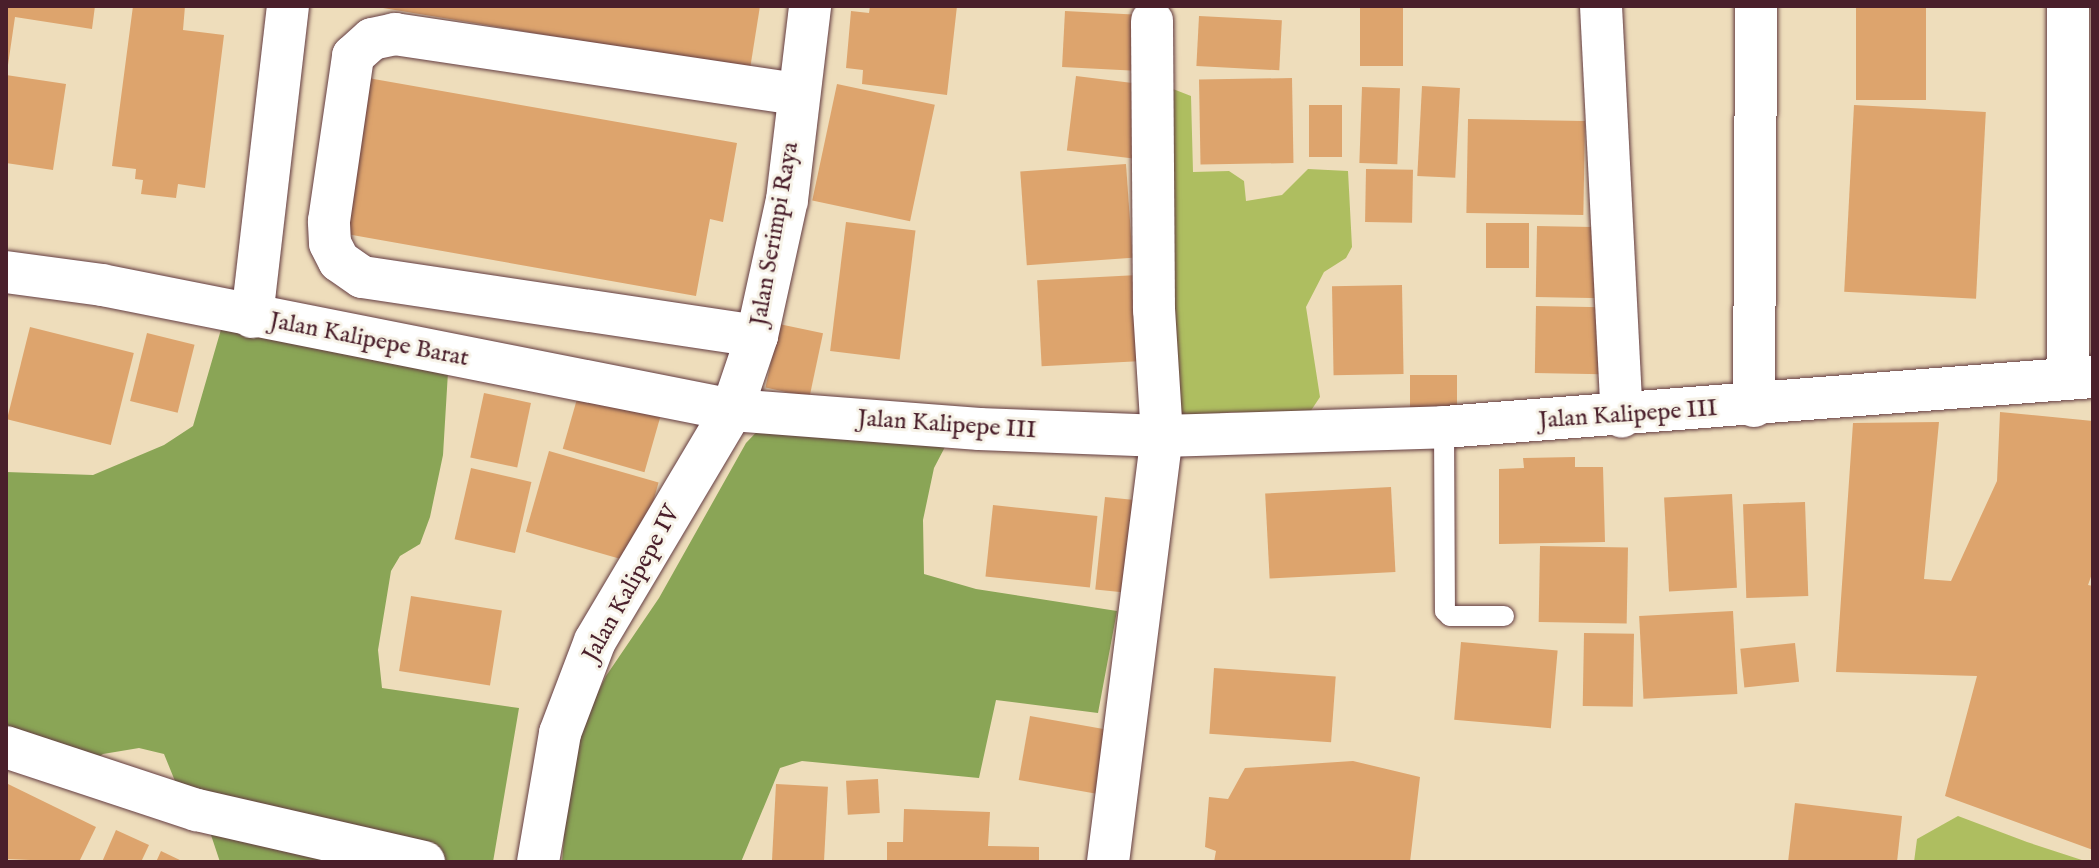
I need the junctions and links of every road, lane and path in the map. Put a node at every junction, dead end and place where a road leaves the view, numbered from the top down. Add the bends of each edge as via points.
1 (288, 6) edge
2 (810, 6) edge
3 (1601, 6) edge
4 (1756, 6) edge
5 (2068, 6) edge
6 (1152, 21) dead end
7 (798, 94) junction
8 (6, 272) edge
9 (252, 317) junction
10 (757, 336) junction
11 (2081, 378) edge
12 (1754, 406) junction
13 (732, 410) junction
14 (1622, 416) junction
15 (1444, 427) junction
16 (1162, 436) junction
17 (1504, 616) dead end
18 (6, 747) edge
19 (424, 862) edge
20 (538, 862) edge
21 (1108, 862) edge

1 - 9 street
2 - 7 street, Jalan Serimpi Raya
3 - 14 street
4 - 12 street
5 - 11 street
6 - 16 street via 1154,310
7 - 10 street, Jalan Serimpi Raya via 787,200
7 - 10 street via 395,34 372,39 353,56 329,221 330,243 339,261 362,277
8 - 9 street, Jalan Kalipepe Barat via 102,285
9 - 13 street, Jalan Kalipepe Barat
10 - 13 street, Jalan Serimpi Raya
11 - 12 street, Jalan Kalipepe III
12 - 14 street, Jalan Kalipepe III
13 - 16 street, Jalan Kalipepe III via 979,429
13 - 20 street, Jalan Kalipepe IV via 595,641 560,733
14 - 15 street, Jalan Kalipepe III
15 - 16 street, Jalan Kalipepe III
15 - 17 lane via 1446,614
16 - 21 street
18 - 19 street via 197,810

